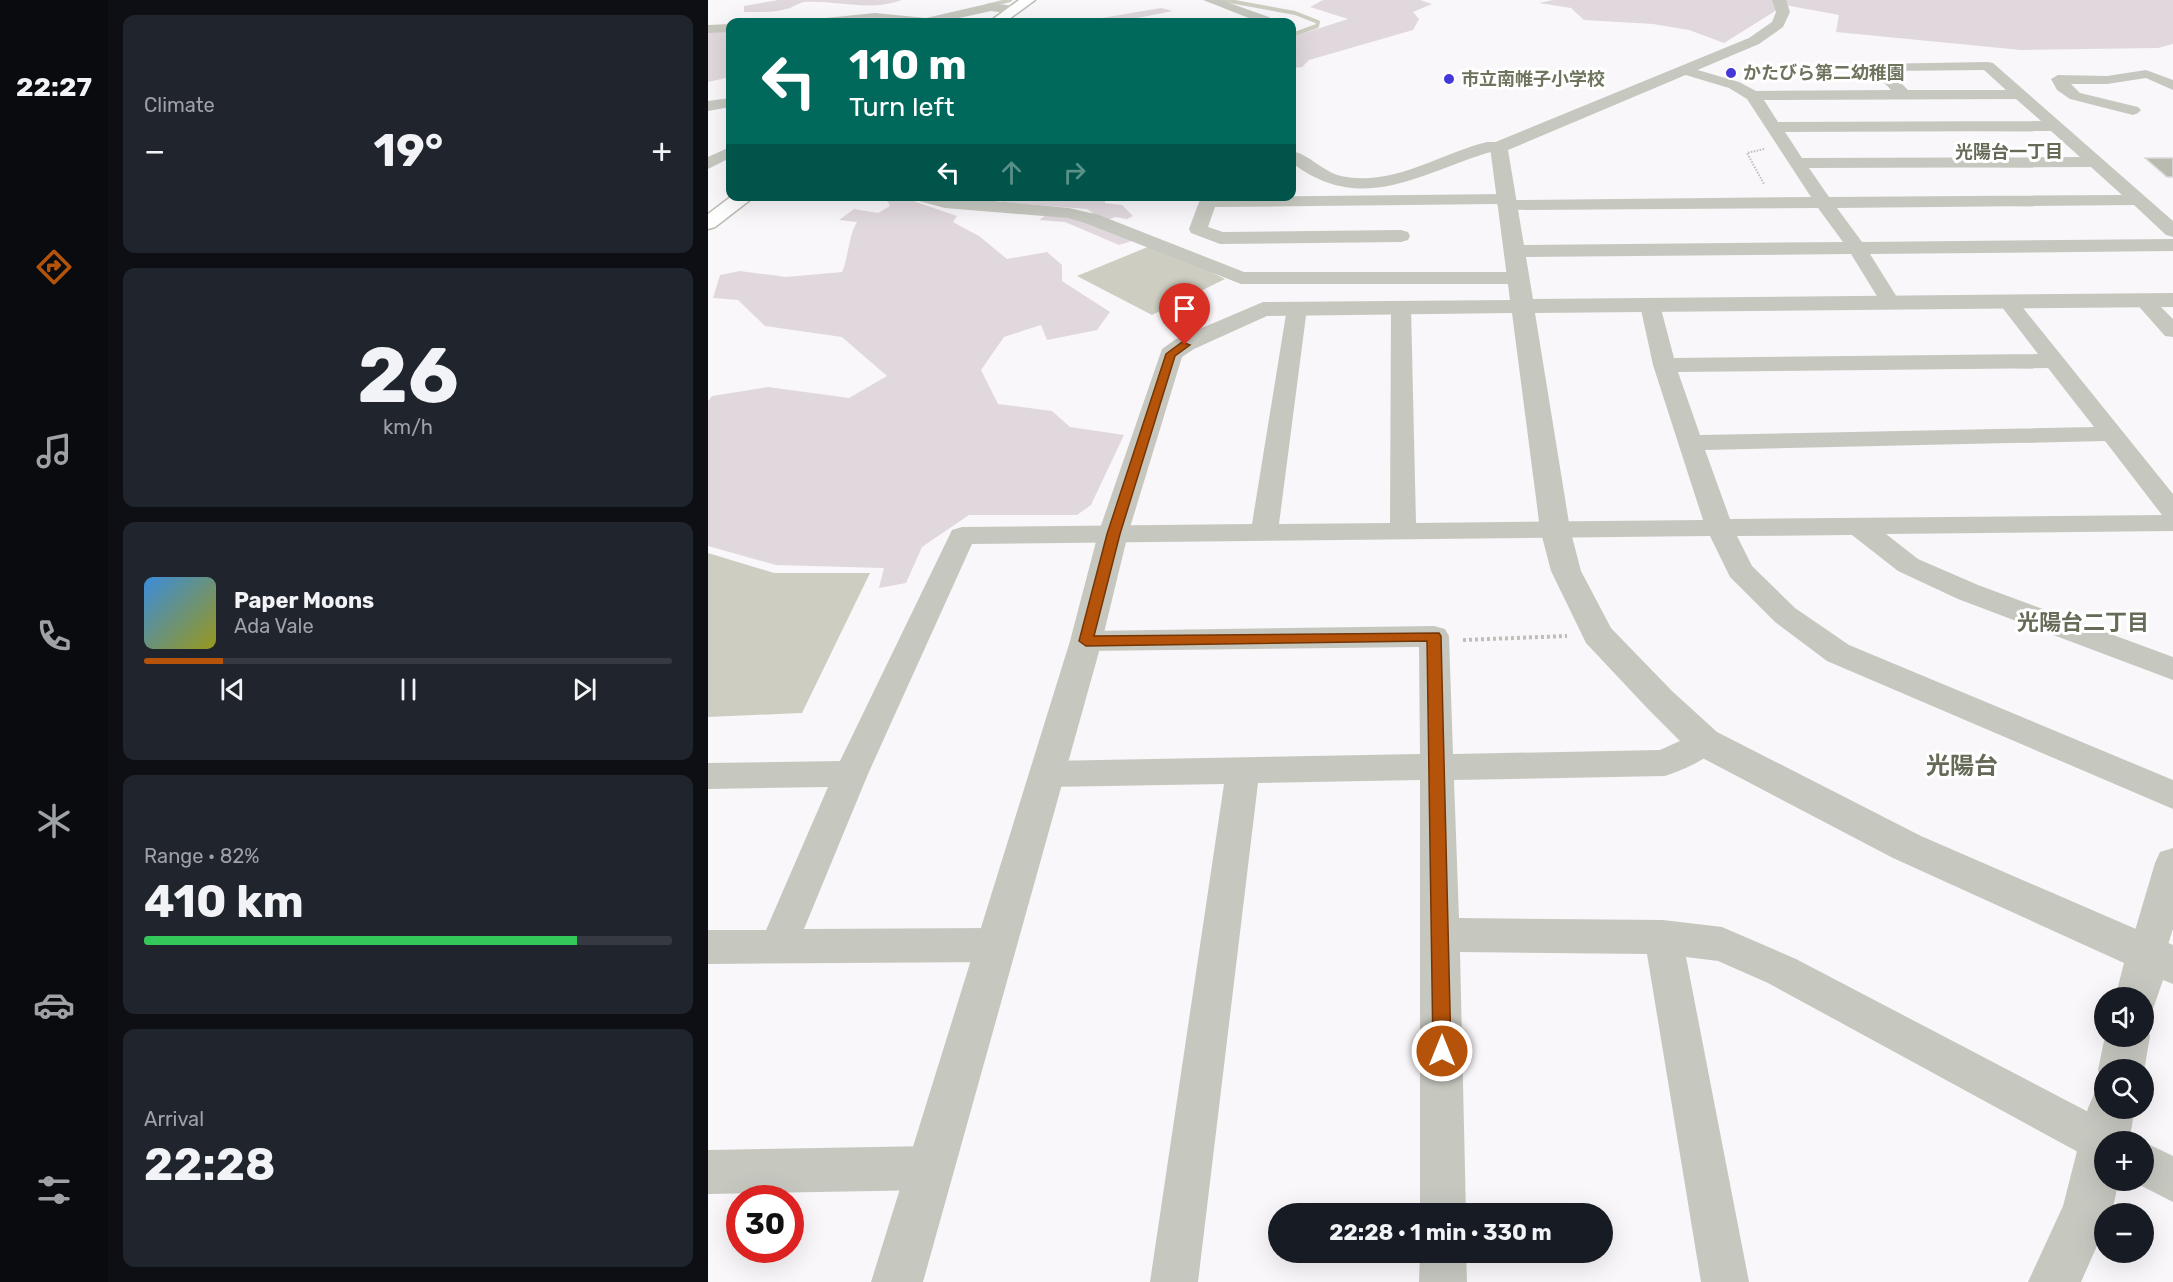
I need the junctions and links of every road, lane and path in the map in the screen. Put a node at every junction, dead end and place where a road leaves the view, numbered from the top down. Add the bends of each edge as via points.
1 (1028, 0) edge
2 (1209, 0) edge
3 (1779, 0) edge
4 (1014, 10) junction
5 (866, 18) edge
6 (885, 18) edge
7 (940, 18) edge
8 (1002, 18) edge
9 (1258, 18) edge
10 (726, 28) edge
11 (708, 29) edge
12 (1684, 70) junction
13 (2173, 86) edge
14 (2020, 94) junction
15 (1904, 95) junction
16 (1754, 96) junction
17 (726, 104) edge
18 (708, 106) edge
19 (2133, 110) dead end
20 (2055, 126) junction
21 (1776, 127) junction
22 (1785, 145) junction
23 (1499, 147) junction
24 (726, 154) edge
25 (1296, 159) edge
26 (2096, 162) junction
27 (1797, 163) junction
28 (708, 164) edge
29 (2138, 200) junction
30 (739, 201) edge
31 (938, 201) edge
32 (1405, 201) junction
33 (1506, 202) junction
34 (1774, 203) junction
35 (1824, 203) junction
36 (708, 223) edge
37 (2173, 231) edge
38 (1401, 236) junction
39 (2173, 245) edge
40 (1857, 248) junction
41 (1517, 278) junction
42 (1402, 293) junction
43 (2173, 300) edge
44 (2144, 301) junction
45 (1890, 302) junction
46 (2008, 302) junction
47 (1650, 305) junction
48 (1297, 308) junction
49 (2173, 331) edge
50 (2055, 362) junction
51 (1664, 365) junction
52 (2112, 434) junction
53 (1690, 443) junction
54 (2173, 511) edge
55 (2173, 523) edge
56 (1858, 526) junction
57 (1720, 529) junction
58 (1555, 530) junction
59 (1403, 531) junction
60 (1264, 532) junction
61 (1113, 534) junction
62 (1598, 635) junction
63 (1086, 641) junction
64 (1433, 641) junction
65 (2173, 669) edge
66 (1704, 742) junction
67 (1436, 768) junction
68 (1244, 771) junction
69 (851, 774) junction
70 (1047, 774) junction
71 (708, 776) edge
72 (2173, 795) edge
73 (2173, 864) edge
74 (1441, 935) junction
75 (1663, 937) junction
76 (778, 945) junction
77 (995, 945) junction
78 (708, 947) edge
79 (2160, 959) edge
80 (2143, 987) edge
81 (2094, 1136) edge
82 (931, 1168) junction
83 (2154, 1170) edge
84 (708, 1172) edge
85 (2173, 1180) edge
86 (2094, 1185) edge
87 (1443, 1203) edge
88 (1443, 1263) edge
89 (897, 1282) edge
90 (1174, 1282) edge
91 (1443, 1282) edge
92 (1725, 1282) edge
93 (2054, 1282) edge

1 - 4 main road
2 - 9 street
3 - 12 street via 1783,12 1778,24 1765,35
4 - 7 street via 991,7
4 - 8 main road
5 - 6 street
10 - 11 street
12 - 16 street via 1734,85
12 - 23 street
13 - 19 street via 2146,74 2107,80 2058,79 2075,96
14 - 15 street
14 - 15 street via 1988,66 1877,67
14 - 20 street
15 - 16 street
16 - 21 street
17 - 18 street
20 - 21 street
20 - 26 street
21 - 22 street
22 - 27 street
22 - 34 path via 1747,153
23 - 25 street via 1487,147 1413,176 1369,183 1335,179
23 - 33 street
24 - 28 street
26 - 27 street
26 - 29 street
27 - 35 street
29 - 35 street
29 - 37 street
30 - 36 main road
31 - 42 street via 1069,213 1241,278
32 - 33 street
32 - 38 street
32 - 38 street via 1208,202 1198,229 1220,238
33 - 34 street
33 - 41 street
34 - 35 street
35 - 40 street
38 - 42 street
39 - 40 street
40 - 41 street
40 - 45 street
41 - 42 street
41 - 47 street
41 - 58 street
42 - 48 street
42 - 59 street
43 - 44 street
44 - 46 street
44 - 49 street
45 - 46 street
45 - 47 street
46 - 50 street
47 - 51 street
48 - 60 street
48 - 61 street via 1263,309 1171,354
50 - 51 street
50 - 52 street
51 - 53 street
52 - 53 street
52 - 54 street
53 - 57 street
55 - 56 street
56 - 57 street
56 - 65 street via 1908,565 1968,592
57 - 58 street
57 - 72 street via 1740,571 1785,615 1838,653
58 - 59 street
58 - 62 street via 1566,571
59 - 60 street
60 - 61 street
61 - 63 street
61 - 69 street via 962,536
62 - 64 path
62 - 66 street
63 - 64 street via 1434,636
63 - 70 street
64 - 67 street
66 - 67 street via 1665,763
66 - 79 street via 1906,847
67 - 68 street
67 - 74 street
68 - 70 street
68 - 90 street
69 - 71 street
69 - 76 street
70 - 77 street
73 - 79 street
74 - 75 street
74 - 87 street
75 - 81 street via 1722,944 1782,971
75 - 92 street
76 - 77 street
76 - 78 street
77 - 82 street
79 - 80 street
82 - 84 street
82 - 89 street
83 - 85 street
86 - 93 street via 2087,1212
88 - 91 street

